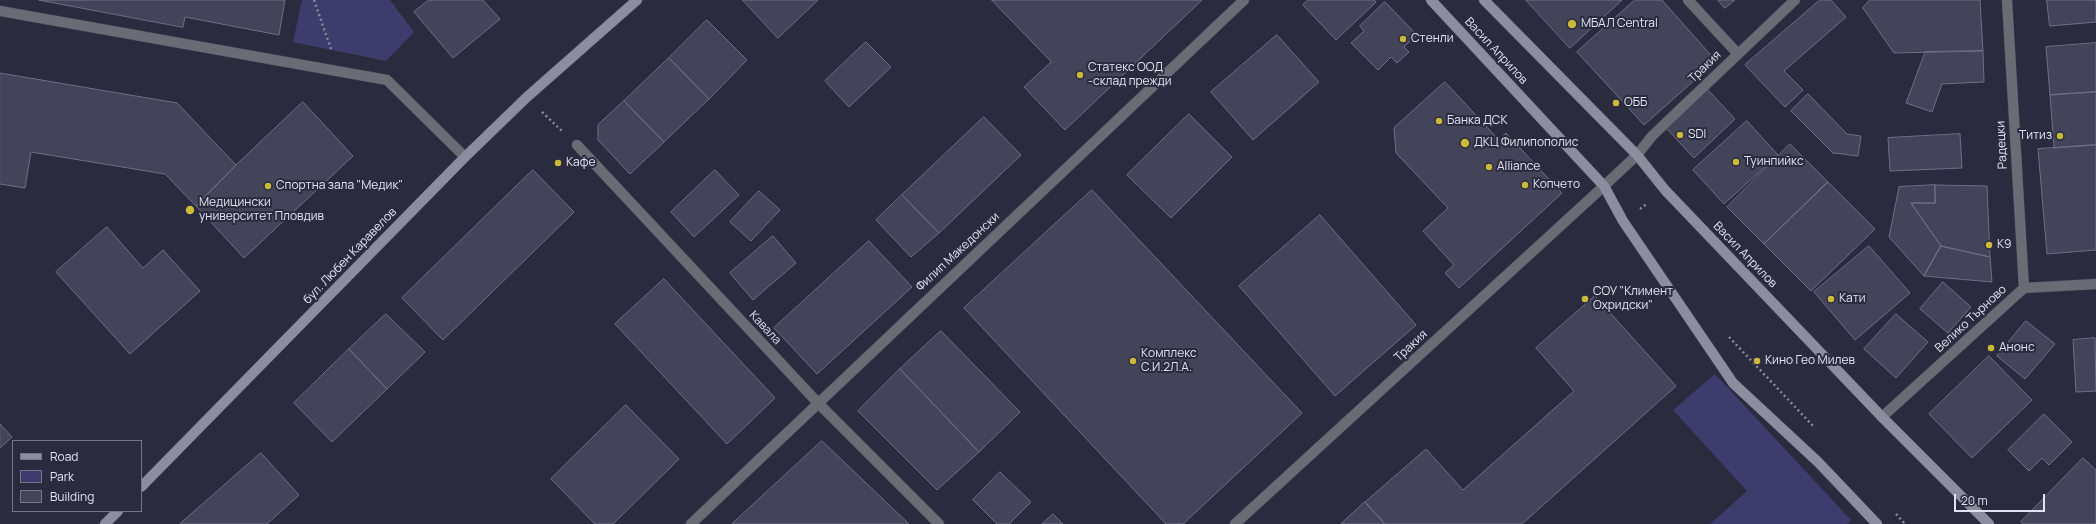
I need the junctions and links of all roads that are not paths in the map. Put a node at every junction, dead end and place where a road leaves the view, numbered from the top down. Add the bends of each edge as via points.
1 (637, 0) edge
2 (1244, 0) edge
3 (1431, 0) edge
4 (1484, 0) edge
5 (1688, 0) edge
6 (1795, 0) edge
7 (2007, 0) edge
8 (0, 11) edge
9 (1738, 54) junction
10 (577, 145) road end
11 (1636, 155) junction
12 (465, 157) junction
13 (1604, 186) junction
14 (2096, 284) edge
15 (2024, 288) junction
16 (818, 403) junction
17 (1882, 417) junction
18 (142, 486) edge
19 (117, 512) edge
20 (105, 524) edge
21 (691, 524) edge
22 (939, 524) edge
23 (1235, 524) edge
24 (1877, 524) edge
25 (1989, 524) edge

1 - 12 main road, бул. Любен Каравелов
2 - 16 street, Филип Македонски
3 - 13 main road, Васил Априлов
4 - 11 main road, Васил Априлов
5 - 9 street via 1725,32
6 - 9 street, Тракия
7 - 15 street, Радецки
8 - 12 street via 387,80
9 - 11 street, Тракия via 1652,136
10 - 16 street, Кавала
11 - 13 street, Тракия
11 - 17 main road, Васил Априлов via 1665,190
12 - 18 main road, бул. Любен Каравелов
13 - 23 street, Тракия
13 - 24 main road, Васил Априлов via 1623,221 1732,383 1818,462
14 - 15 street, Велико Търново
15 - 17 street, Велико Търново
16 - 21 street, Филип Македонски
16 - 22 street, Кавала
17 - 25 main road, Васил Априлов
19 - 20 main road

